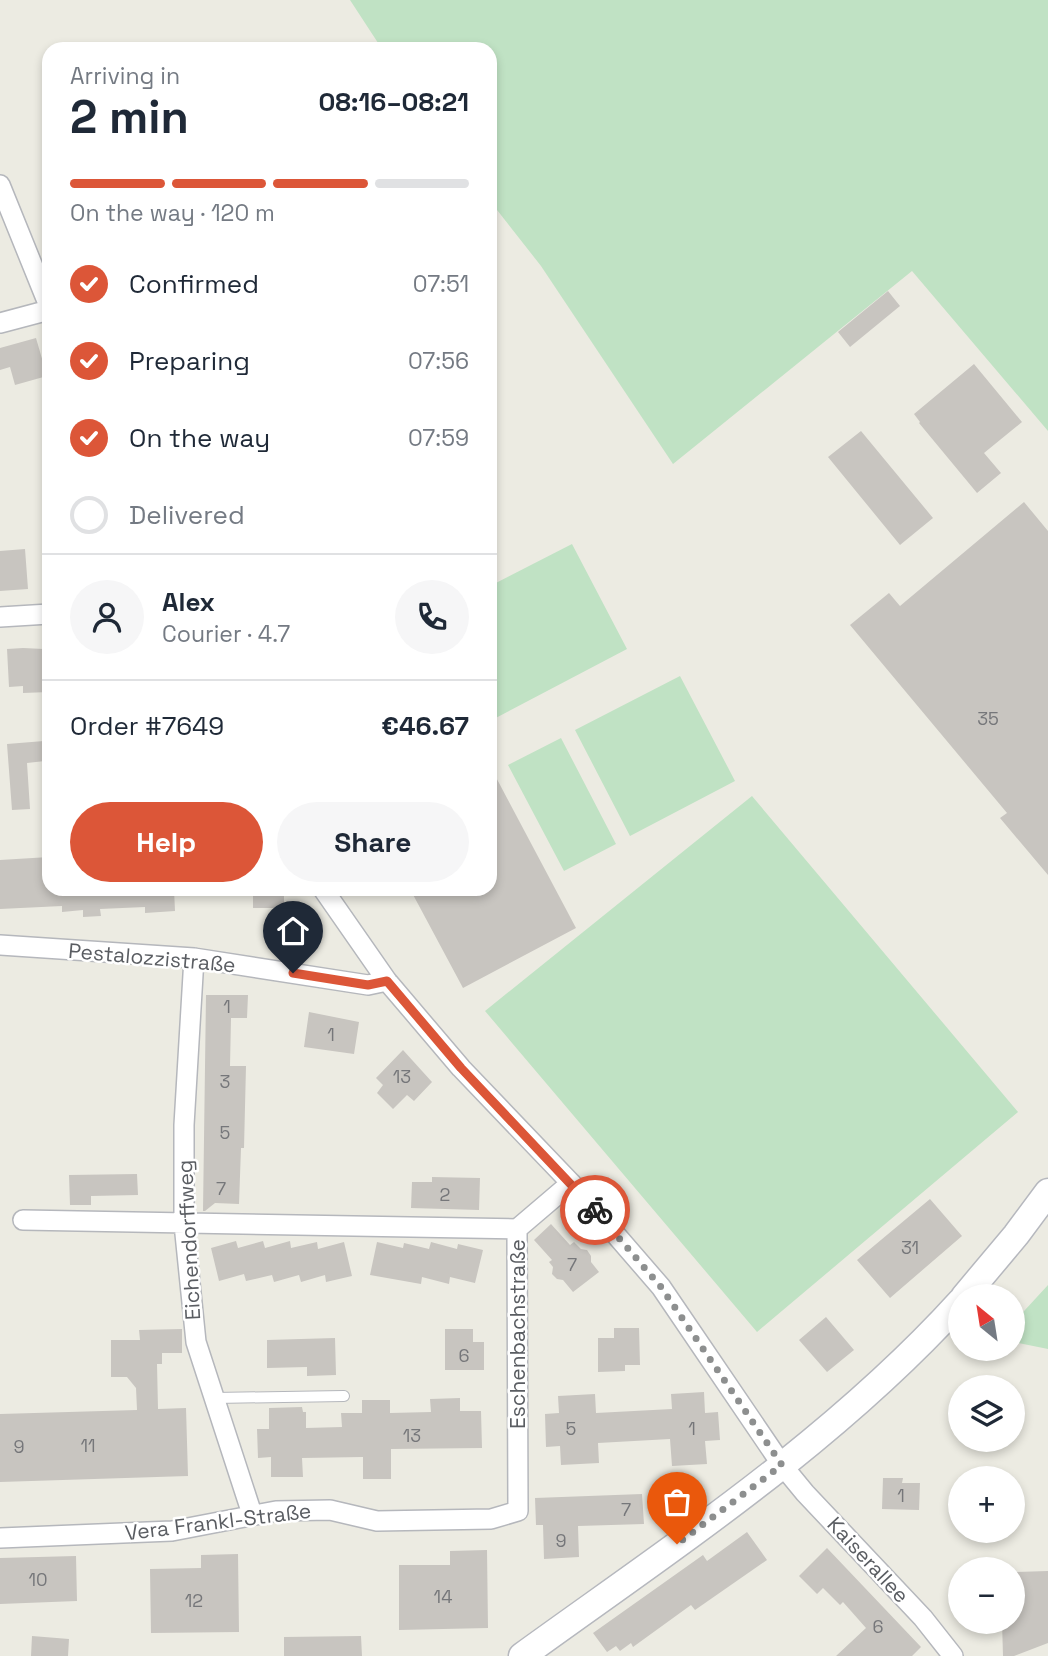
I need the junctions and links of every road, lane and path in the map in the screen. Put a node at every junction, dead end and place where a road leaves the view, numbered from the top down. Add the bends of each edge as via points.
1 (0, 185) edge
2 (42, 290) edge
3 (42, 310) edge
4 (0, 323) edge
5 (42, 614) edge
6 (0, 617) edge
7 (328, 896) edge
8 (0, 946) edge
9 (194, 958) junction
10 (387, 981) junction
11 (571, 1183) junction
12 (1048, 1192) edge
13 (23, 1220) dead end
14 (184, 1224) junction
15 (517, 1229) junction
16 (975, 1284) edge
17 (948, 1313) edge
18 (344, 1396) dead end
19 (215, 1398) junction
20 (782, 1465) junction
21 (518, 1511) joint
22 (252, 1514) junction
23 (0, 1538) edge
24 (522, 1656) edge
25 (953, 1656) edge

1 - 2 street
3 - 4 street
5 - 6 street
7 - 10 street, Kaiserallee
8 - 9 street, Pestalozzistraße
9 - 10 street, Pestalozzistraße via 368,985
9 - 14 street, Eichendorffweg via 184,1125
10 - 11 street, Kaiserallee via 461,1068
11 - 15 street, Eschenbachstraße
11 - 20 street, Kaiserallee via 661,1287
12 - 16 main road
13 - 14 street
14 - 15 street
14 - 19 street, Eichendorffweg via 196,1342
15 - 21 street, Eschenbachstraße
17 - 20 main road via 838,1419
18 - 19 lane
19 - 22 street, Eichendorffweg
20 - 24 main road
20 - 25 street, Kaiserallee
21 - 22 street, Vera Frankl-Straße via 491,1519 377,1521 330,1510
22 - 23 street, Vera Frankl-Straße via 172,1531

